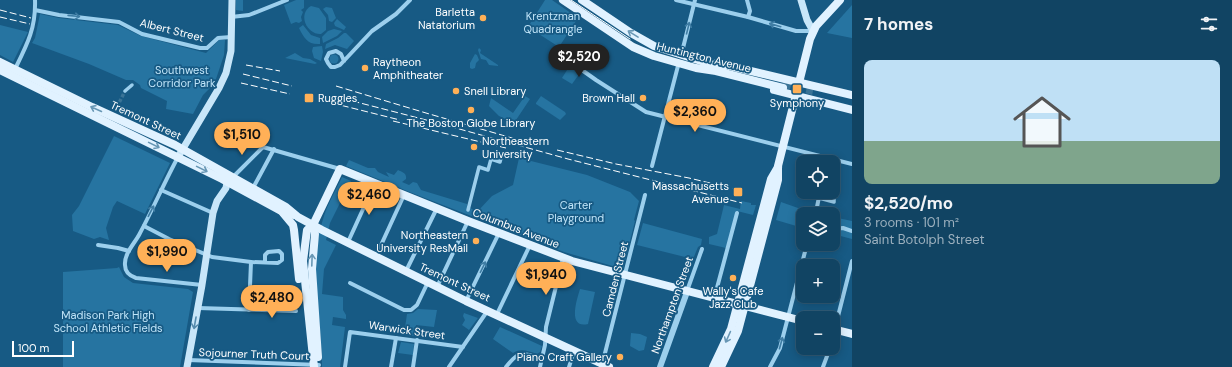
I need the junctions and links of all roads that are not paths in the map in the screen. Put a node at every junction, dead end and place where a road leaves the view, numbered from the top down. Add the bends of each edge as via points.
1 (35, 0) edge
2 (232, 0) edge
3 (287, 0) edge
4 (410, 0) edge
5 (563, 0) edge
6 (582, 0) edge
7 (676, 0) edge
8 (747, 0) edge
9 (801, 0) edge
10 (840, 0) edge
11 (694, 2) edge
12 (35, 10) junction
13 (231, 17) junction
14 (748, 17) junction
15 (813, 31) junction
16 (231, 37) junction
17 (680, 60) junction
18 (344, 61) junction
19 (0, 62) edge
20 (704, 62) junction
21 (572, 63) dead end
22 (696, 68) junction
23 (0, 70) edge
24 (13, 72) junction
25 (799, 83) junction
26 (132, 84) dead end
27 (125, 91) tunnel mouth
28 (852, 95) edge
29 (796, 96) junction
30 (852, 101) edge
31 (852, 105) edge
32 (852, 110) edge
33 (665, 117) junction
34 (783, 147) junction
35 (182, 149) junction
36 (274, 149) junction
37 (502, 154) dead end
38 (810, 155) edge
39 (178, 157) junction
40 (840, 162) edge
41 (852, 164) edge
42 (652, 166) dead end
43 (340, 169) junction
44 (230, 179) junction
45 (375, 184) junction
46 (253, 188) junction
47 (161, 190) junction
48 (404, 195) junction
49 (645, 195) dead end
50 (437, 208) junction
51 (468, 210) dead end
52 (213, 212) junction
53 (282, 212) junction
54 (737, 213) dead end
55 (298, 217) junction
56 (468, 221) junction
57 (313, 225) junction
58 (144, 226) junction
59 (840, 228) edge
60 (852, 231) edge
61 (499, 233) junction
62 (348, 242) junction
63 (98, 245) dead end
64 (530, 245) junction
65 (702, 249) dead end
66 (129, 251) junction
67 (805, 251) edge
68 (207, 255) junction
69 (376, 256) junction
70 (563, 258) junction
71 (852, 261) edge
72 (251, 262) junction
73 (265, 262) junction
74 (406, 272) junction
75 (625, 275) junction
76 (428, 282) junction
77 (350, 283) dead end
78 (202, 284) junction
79 (437, 287) junction
80 (687, 292) junction
81 (714, 299) junction
82 (466, 300) junction
83 (741, 306) junction
84 (198, 308) junction
85 (249, 310) junction
86 (488, 310) junction
87 (296, 311) dead end
88 (839, 311) edge
89 (497, 314) junction
90 (788, 318) junction
91 (796, 320) edge
92 (310, 331) junction
93 (840, 333) edge
94 (852, 334) edge
95 (546, 337) junction
96 (396, 338) junction
97 (417, 340) junction
98 (463, 347) junction
99 (574, 351) junction
100 (827, 355) edge
101 (542, 359) junction
102 (188, 364) edge
103 (250, 365) edge
104 (316, 366) edge
105 (605, 366) edge
106 (345, 367) edge
107 (391, 367) edge
108 (413, 367) edge
109 (449, 367) edge
110 (506, 367) edge
111 (540, 367) edge
112 (569, 367) edge
113 (660, 367) edge
114 (713, 367) edge
115 (721, 367) edge
116 (770, 367) edge
117 (823, 367) edge

1 - 12 street
2 - 13 main road
3 - 13 street via 246,16
4 - 18 street via 372,31
5 - 17 main road, Huntington Avenue via 634,46 654,56
17 -> 6 main road, Huntington Avenue via 645,42
7 - 11 street
8 - 14 street via 750,10
9 - 15 main road
10 - 15 main road
11 - 14 street
17 -> 11 street
12 -> 16 street, Albert Street via 119,22 142,34 200,48 207,48 218,38
12 - 24 street via 29,40
13 - 16 main road
15 -> 14 street via 796,31
15 - 25 main road
16 - 35 main road via 231,54 225,76
17 - 20 main road, Huntington Avenue
17 - 22 main road, Huntington Avenue
17 - 33 street
18 - 18 street via 341,54 336,51 329,53 326,59 334,68
19 - 24 main road, Tremont Street
20 - 22 main road, Huntington Avenue via 783,86
20 - 25 main road via 724,64
21 - 33 street via 643,110
22 - 29 main road via 715,76
23 - 24 main road, Tremont Street
35 -> 24 main road, Tremont Street
24 -> 39 main road, Tremont Street
25 - 28 main road
25 - 29 main road
26 - 27 street
29 - 32 main road
29 - 34 main road
30 - 31 main road via 812,93
33 - 34 street
33 - 42 street
34 - 38 street
34 - 83 main road via 771,179
35 - 39 main road
35 - 44 main road, Tremont Street
36 - 43 street, Columbus Avenue
36 - 44 street via 263,147
36 - 46 street
37 - 51 street via 500,162 491,159 488,170 479,167
39 -> 44 main road, Tremont Street
39 - 47 street
40 - 41 street
43 - 45 main road, Columbus Avenue
43 - 57 main road
44 - 46 main road, Tremont Street
44 - 52 main road
44 - 53 main road, Tremont Street
45 - 48 main road, Columbus Avenue
45 - 62 street
46 - 55 main road, Tremont Street
47 - 52 street
58 -> 47 street
48 - 50 main road, Columbus Avenue
48 - 69 street
49 - 75 street, Camden Street
50 - 56 main road, Columbus Avenue
50 - 74 street
52 - 68 main road
53 - 55 main road, Tremont Street
53 - 92 main road via 292,225 296,236 299,279
54 - 81 street
55 - 57 main road, Tremont Street
56 - 61 main road, Columbus Avenue
56 - 79 street
57 - 62 main road, Tremont Street
57 - 92 main road via 307,230 303,261
104 -> 57 main road
58 - 66 street
58 - 68 street
59 - 60 street
61 - 64 main road, Columbus Avenue
82 -> 61 street
62 - 69 main road, Tremont Street
63 - 66 street
64 - 70 main road, Columbus Avenue
64 - 89 street
65 - 80 street, Northampton Street
66 - 78 street via 125,261 126,271 131,276
67 - 90 street
68 - 72 street
68 - 78 main road
69 - 74 main road, Tremont Street
70 - 75 main road, Columbus Avenue
70 - 95 street via 546,327
71 - 88 street
72 - 73 street
72 - 85 street
73 - 73 street via 281,262 282,254 268,252 265,255
74 - 76 main road, Tremont Street
75 - 80 main road, Columbus Avenue
75 - 105 street, Camden Street
76 - 77 street via 417,305 411,310 404,310
76 - 79 main road, Tremont Street
78 - 84 main road
79 - 82 main road, Tremont Street
80 - 81 main road, Columbus Avenue
80 - 113 street, Northampton Street
81 - 83 main road, Columbus Avenue
82 - 86 main road, Tremont Street
83 - 90 main road, Columbus Avenue
83 -> 114 main road
83 - 115 main road via 737,335
84 - 85 street
84 -> 102 main road
85 - 87 street
86 - 89 main road, Tremont Street
86 - 98 street
89 - 95 main road, Tremont Street
90 - 91 main road, Columbus Avenue
116 -> 90 street via 780,348
92 - 104 main road
93 - 94 main road
95 - 99 main road, Tremont Street
95 - 101 street
96 - 97 street, Warwick Street
96 - 106 street, Warwick Street via 350,332
96 - 107 street
97 - 98 street, Warwick Street
97 - 108 street
98 - 109 street
99 - 105 main road, Tremont Street
99 - 112 street
100 - 117 street
101 - 110 street via 519,354 514,356
101 - 111 street
102 - 103 street, Sojourner Truth Court
103 - 104 street, Sojourner Truth Court

